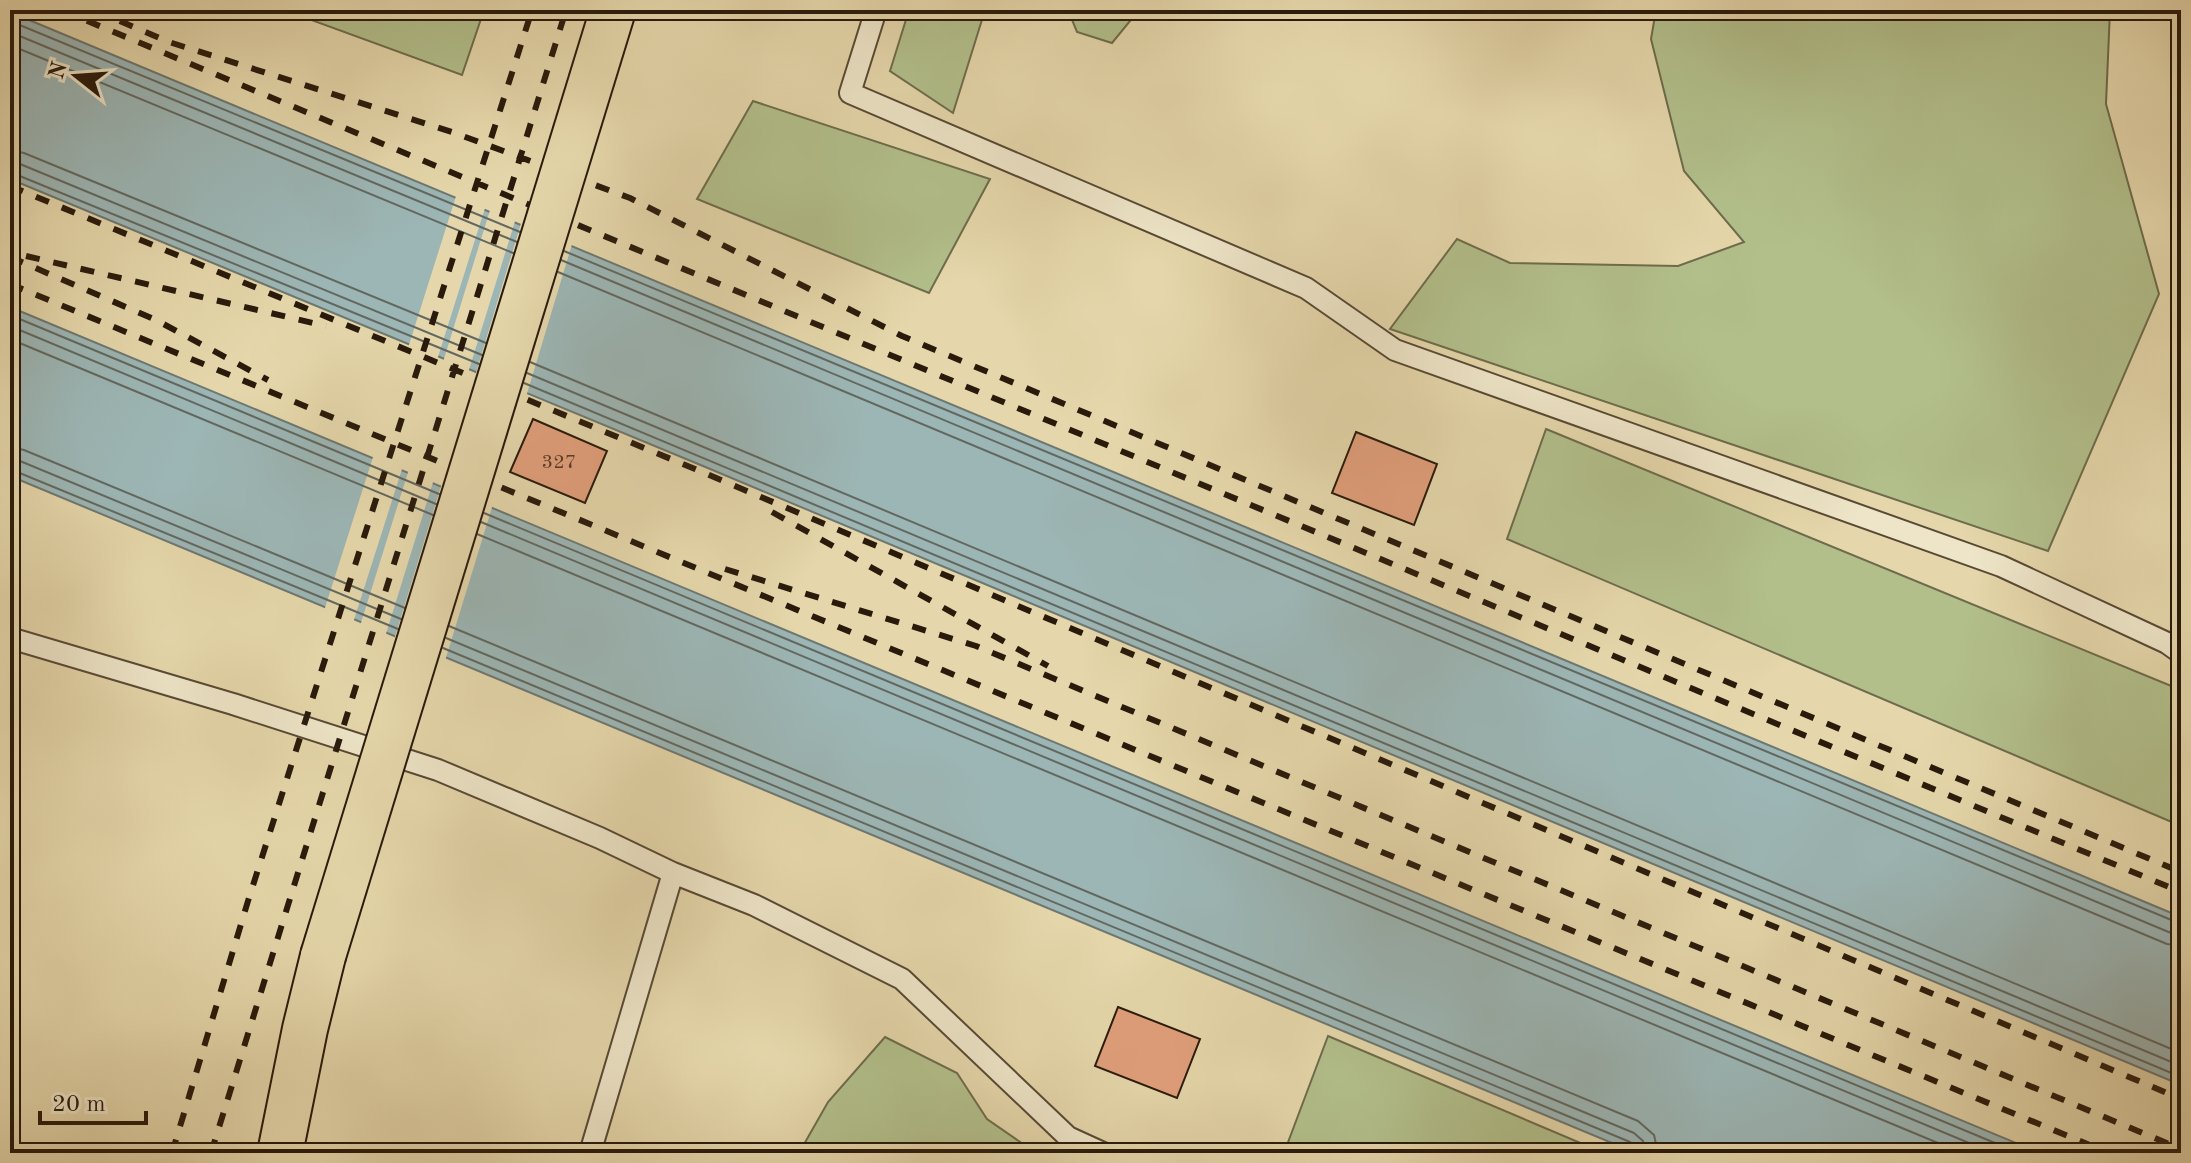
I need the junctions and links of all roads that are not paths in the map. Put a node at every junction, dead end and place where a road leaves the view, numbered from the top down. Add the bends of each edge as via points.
1 (613, 10) edge
2 (876, 10) edge
3 (10, 638) edge
4 (2181, 653) edge
5 (673, 873) junction
6 (280, 1153) edge
7 (590, 1153) edge
8 (1103, 1153) edge

1 - 6 main road, bridge via 323,956
2 - 4 lane via 850,93 1306,288 1395,350 2001,566
3 - 5 lane via 438,770
5 - 7 lane
5 - 8 lane via 754,905 902,979 1068,1137

